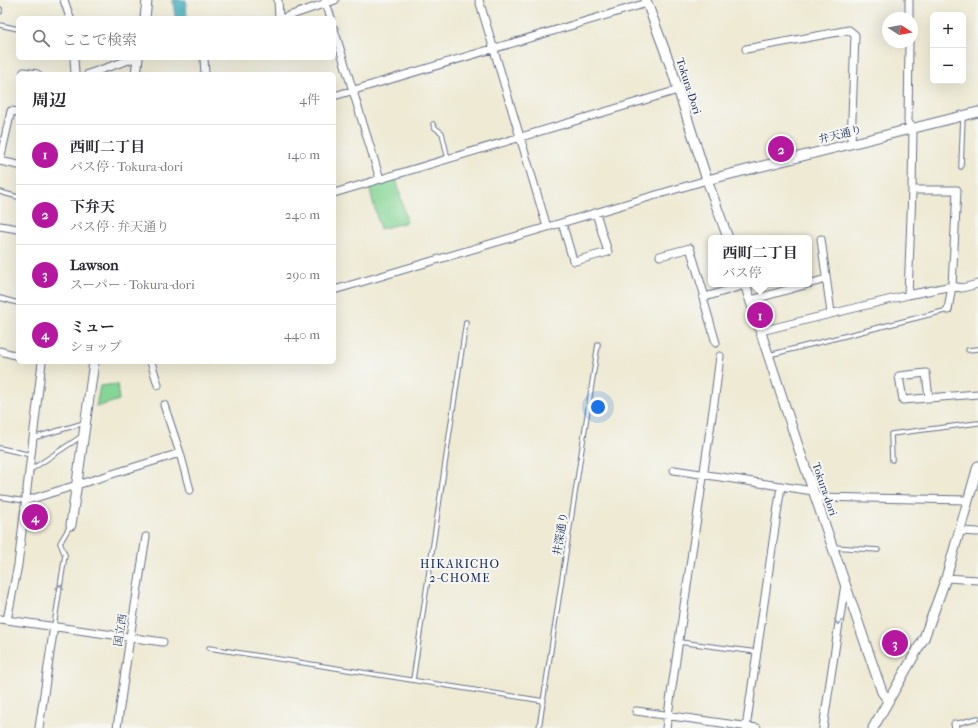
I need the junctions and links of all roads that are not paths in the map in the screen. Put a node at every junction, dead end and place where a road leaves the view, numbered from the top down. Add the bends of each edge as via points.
1 (64, 0) edge
2 (147, 0) edge
3 (278, 0) edge
4 (335, 0) edge
5 (479, 0) edge
6 (909, 0) edge
7 (326, 1) edge
8 (647, 1) edge
9 (909, 12) edge
10 (69, 16) edge
11 (145, 16) edge
12 (279, 16) edge
13 (288, 16) edge
14 (330, 16) edge
15 (0, 25) edge
16 (16, 29) edge
17 (336, 36) edge
18 (493, 48) junction
19 (909, 48) edge
20 (746, 49) dead end
21 (74, 60) edge
22 (129, 60) edge
23 (138, 60) edge
24 (204, 60) edge
25 (75, 72) edge
26 (94, 72) edge
27 (136, 72) edge
28 (205, 72) edge
29 (352, 90) junction
30 (678, 90) junction
31 (336, 95) edge
32 (16, 112) edge
33 (978, 112) edge
34 (963, 116) junction
35 (433, 124) dead end
36 (913, 128) junction
37 (520, 137) junction
38 (851, 144) junction
39 (448, 159) junction
40 (0, 161) edge
41 (16, 165) edge
42 (961, 167) dead end
43 (380, 179) junction
44 (707, 180) junction
45 (912, 190) junction
46 (0, 192) edge
47 (336, 192) edge
48 (16, 196) edge
49 (596, 213) junction
50 (562, 223) junction
51 (0, 226) edge
52 (547, 227) junction
53 (16, 229) edge
54 (727, 235) edge
55 (821, 239) dead end
56 (660, 256) dead end
57 (826, 279) junction
58 (812, 283) edge
59 (978, 284) edge
60 (952, 286) junction
61 (736, 287) edge
62 (746, 287) edge
63 (797, 287) edge
64 (336, 289) edge
65 (908, 295) junction
66 (705, 297) junction
67 (0, 298) edge
68 (751, 300) junction
69 (16, 302) edge
70 (948, 310) joint
71 (831, 313) junction
72 (466, 322) dead end
73 (761, 331) junction
74 (716, 343) dead end
75 (598, 344) dead end
76 (978, 349) edge
77 (968, 350) dead end
78 (0, 351) edge
79 (16, 355) edge
80 (769, 355) junction
81 (720, 356) dead end
82 (42, 364) edge
83 (94, 364) edge
84 (152, 364) edge
85 (158, 385) dead end
86 (978, 394) edge
87 (929, 398) junction
88 (164, 405) dead end
89 (86, 422) junction
90 (978, 423) edge
91 (84, 435) junction
92 (33, 438) junction
93 (0, 448) edge
94 (180, 453) junction
95 (31, 455) junction
96 (892, 460) dead end
97 (674, 470) dead end
98 (978, 471) edge
99 (28, 472) junction
100 (703, 474) junction
101 (77, 485) junction
102 (781, 486) junction
103 (190, 490) dead end
104 (814, 494) junction
105 (0, 497) edge
106 (968, 500) junction
107 (25, 501) junction
108 (71, 525) joint
109 (960, 531) junction
110 (978, 532) edge
111 (146, 537) dead end
112 (833, 547) junction
113 (878, 550) dead end
114 (946, 578) junction
115 (978, 580) edge
116 (845, 584) junction
117 (3, 619) edge
118 (54, 626) junction
119 (130, 637) junction
120 (163, 642) dead end
121 (679, 642) junction
122 (209, 648) dead end
123 (757, 652) junction
124 (413, 680) junction
125 (888, 700) junction
126 (544, 701) junction
127 (636, 711) dead end
128 (668, 715) junction
129 (978, 718) edge
130 (955, 726) edge
131 (746, 727) edge
132 (39, 728) edge
133 (117, 728) edge
134 (540, 728) edge
135 (666, 728) edge
136 (757, 728) edge
137 (823, 728) edge
138 (872, 728) edge

1 - 10 street
2 - 11 street
3 - 12 street
4 - 7 street
5 - 18 street
6 - 9 street
7 - 13 street
7 - 14 street
8 - 18 street
8 - 30 street, Tokura-Dori
15 - 16 lane
17 - 29 street
18 - 29 street
18 - 37 street
19 - 36 street via 908,122
20 - 38 street via 849,30 855,34
21 - 25 street
22 - 26 street
23 - 27 street
24 - 28 street
29 - 31 street
29 - 43 street
30 - 37 street
30 - 44 street, Tokura-Dori
32 - 40 street via 11,111
33 - 34 street, 弁天通り
34 - 36 street, 弁天通り
34 - 42 lane
35 - 39 lane via 442,133
36 - 38 street, 弁天通り
36 - 45 street
37 - 39 street
37 - 52 street
38 - 44 street, 弁天通り
39 - 43 street
40 - 41 street
43 - 47 street
44 - 49 street
44 - 54 street
45 - 60 street via 957,190
45 - 65 street
46 - 48 lane
49 - 50 street
49 - 50 street via 608,252 573,260
50 - 52 street
51 - 53 street
52 - 64 street
55 - 57 street
56 - 66 street via 690,248
57 - 58 street
57 - 71 street
59 - 60 street via 962,288
60 - 65 street
60 - 70 street
61 - 66 street
62 - 68 street, Tokura-dori
63 - 68 street
65 - 71 street
66 - 74 street via 703,298
67 - 69 lane
68 - 73 street, Tokura-dori
70 - 80 lane
71 - 73 street
72 - 124 lane
73 - 80 street, Tokura-dori
75 - 126 lane, 井深通り
76 - 77 lane
78 - 79 street
80 - 104 street, Tokura-dori
81 - 100 street
82 - 92 street
83 - 89 street
84 - 85 street
86 - 87 street
87 - 87 street via 903,400 899,376 926,373
88 - 94 street
89 - 91 street
89 - 92 lane
90 - 96 lane via 891,434
91 - 99 lane
91 - 101 street
92 - 95 street
93 - 95 lane
94 - 101 street
94 - 103 street
95 - 99 street
97 - 100 street
98 - 106 street
99 - 107 street
100 - 102 street
100 - 121 street
101 - 107 street
101 - 108 street
102 - 104 street
102 - 123 street
104 - 106 street
104 - 112 street, Tokura-dori
105 - 107 lane
106 - 109 street
107 - 117 street via 18,565
118 -> 108 lane via 65,555 60,543
109 - 110 street
109 - 114 street
111 - 119 street, 国立西
112 - 113 lane
112 - 116 street, Tokura-dori
114 - 115 street
114 - 125 street via 924,638
116 - 125 street, Tokura-dori via 882,692
116 -> 137 street
117 - 118 street
118 - 119 street
118 - 132 street
119 - 120 street
119 - 133 street, 国立西
121 - 123 lane
121 - 128 street
122 - 124 lane
123 - 131 street
124 - 126 lane
125 - 138 street
126 - 134 lane, 井深通り
127 - 128 street
128 - 131 street
128 - 135 street
129 - 130 lane
131 - 136 street

